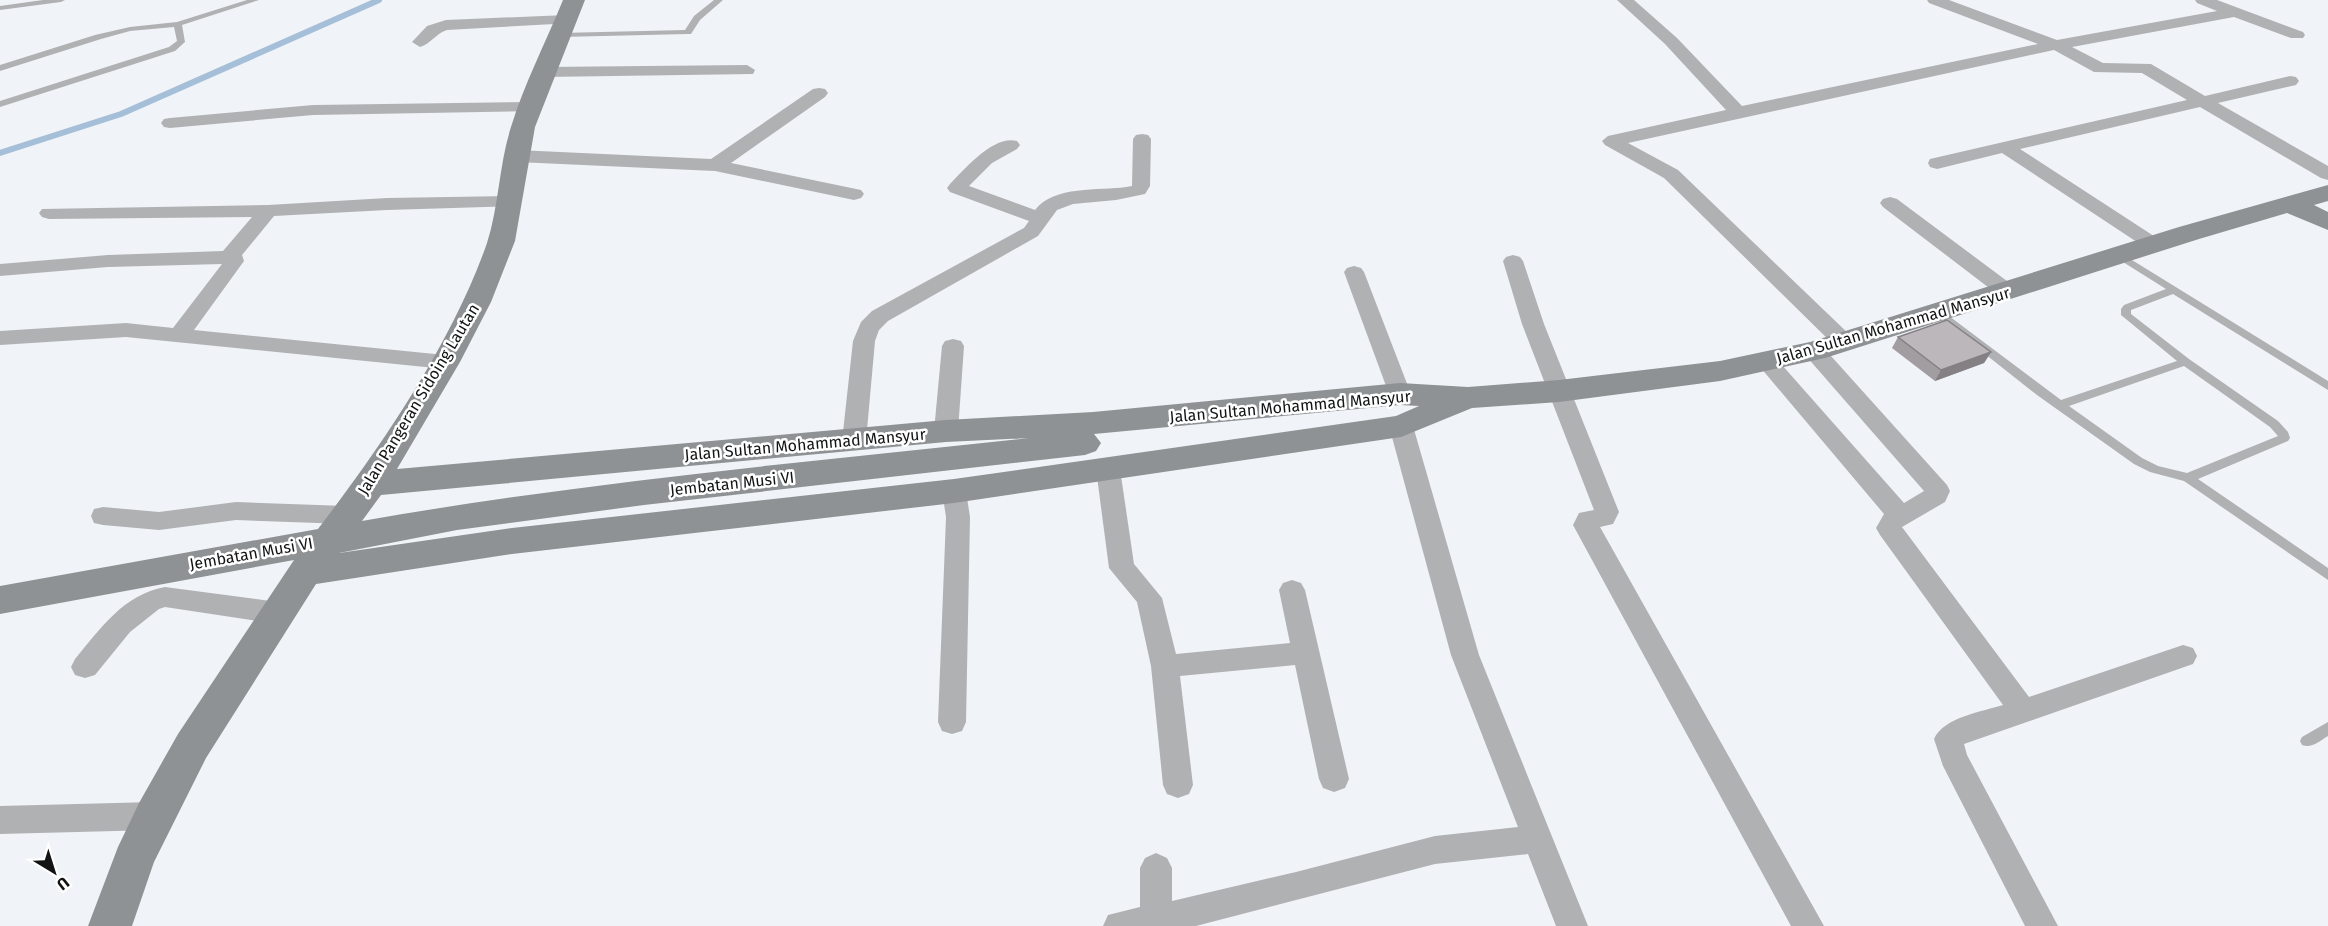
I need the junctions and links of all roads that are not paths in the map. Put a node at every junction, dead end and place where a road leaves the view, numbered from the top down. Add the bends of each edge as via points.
1 (62, 0) edge
2 (255, 0) edge
3 (719, 0) edge
4 (1625, 0) edge
5 (1968, 0) edge
6 (2203, 0) edge
7 (1940, 2) edge
8 (19, 3) edge
9 (0, 8) edge
10 (2236, 12) junction
11 (178, 24) junction
12 (2297, 35) dead end
13 (559, 37) edge
14 (2094, 38) junction
15 (420, 42) dead end
16 (2056, 45) junction
17 (0, 68) edge
18 (2145, 68) junction
19 (747, 70) dead end
20 (2290, 81) dead end
21 (819, 93) dead end
22 (2204, 102) junction
23 (0, 104) edge
24 (531, 107) junction
25 (1738, 112) junction
26 (170, 123) dead end
27 (1142, 139) dead end
28 (1011, 145) dead end
29 (2006, 148) junction
30 (517, 156) junction
31 (1937, 163) dead end
32 (715, 165) junction
33 (2328, 174) edge
34 (2328, 193) edge
35 (854, 194) dead end
36 (510, 202) junction
37 (1890, 203) dead end
38 (2289, 204) junction
39 (268, 211) junction
40 (49, 213) dead end
41 (1041, 219) junction
42 (2328, 222) edge
43 (2153, 244) junction
44 (2119, 255) junction
45 (230, 256) junction
46 (1512, 261) dead end
47 (0, 270) edge
48 (1354, 272) dead end
49 (2173, 290) junction
50 (2008, 292) junction
51 (1937, 312) junction
52 (178, 336) junction
53 (0, 338) edge
54 (1844, 342) junction
55 (953, 346) dead end
56 (1814, 351) junction
57 (1766, 361) junction
58 (445, 362) junction
59 (2185, 362) junction
60 (2328, 386) edge
61 (1559, 391) junction
62 (1468, 398) junction
63 (2059, 405) junction
64 (1400, 410) junction
65 (946, 431) junction
66 (854, 441) junction
67 (1108, 470) junction
68 (2188, 478) junction
69 (371, 484) junction
70 (954, 491) junction
71 (346, 514) junction
72 (103, 516) dead end
73 (1901, 516) junction
74 (305, 572) junction
75 (2328, 575) edge
76 (1292, 590) dead end
77 (0, 600) edge
78 (278, 613) junction
79 (1305, 653) junction
80 (2183, 656) dead end
81 (1164, 666) junction
82 (85, 667) dead end
83 (2023, 711) junction
84 (952, 722) dead end
85 (2328, 728) edge
86 (2307, 741) dead end
87 (1334, 779) dead end
88 (1178, 785) dead end
89 (154, 816) junction
90 (0, 820) edge
91 (1538, 839) junction
92 (1156, 868) dead end
93 (1156, 920) junction
94 (110, 926) edge
95 (1119, 926) edge
96 (1572, 926) edge
97 (1808, 926) edge
98 (2042, 926) edge

1 - 8 lane
2 - 11 lane
3 - 13 lane via 688,32
4 - 25 street via 1671,41
5 - 7 street
6 - 10 street
7 - 16 street
8 - 9 lane
10 - 12 street
10 - 14 street
11 - 17 lane via 115,32
11 - 23 lane via 181,42 172,49
13 - 15 street via 446,25 433,29
13 - 19 street
13 - 24 street, Jalan Pangeran Sidoing Lautan
14 - 16 street
14 - 18 street
16 - 18 street via 2105,69
16 - 25 street
18 - 22 street
20 - 22 street
21 - 32 street
22 - 29 street
22 - 33 street
24 - 26 street via 313,110
24 - 30 street, Jalan Pangeran Sidoing Lautan
25 - 54 street via 1612,140 1671,174
27 - 41 street via 1138,190 1070,198 1048,207
28 - 41 street via 985,159 957,188
29 - 31 street
29 - 43 street
30 - 32 street
30 - 36 street, Jalan Pangeran Sidoing Lautan
32 - 35 street
34 - 38 street, Jalan Sultan Mohammad Mansyur
36 - 39 street
36 - 58 street, Jalan Pangeran Sidoing Lautan via 490,274
37 - 50 street
38 - 42 street
38 - 43 street, Jalan Sultan Mohammad Mansyur
39 - 40 street
39 - 45 street
41 - 66 street via 1031,232 889,310 868,327 859,374
43 - 44 street, Jalan Sultan Mohammad Mansyur
44 - 49 lane
44 - 50 street, Jalan Sultan Mohammad Mansyur
45 - 47 street
45 - 52 street via 234,261
46 - 61 street
48 - 64 street
49 - 59 lane via 2128,307 2125,312
49 - 60 lane
50 - 51 street, Jalan Sultan Mohammad Mansyur
51 - 54 street, Jalan Sultan Mohammad Mansyur
51 - 63 lane
52 - 53 street via 126,330
52 - 58 street
54 - 56 street, Jalan Sultan Mohammad Mansyur
55 - 65 street
56 - 57 street, Jalan Sultan Mohammad Mansyur
56 - 73 street via 1936,488 1936,496
57 - 61 street, Jalan Sultan Mohammad Mansyur via 1720,371
57 - 73 street
58 - 69 street, Jalan Pangeran Sidoing Lautan
59 - 63 lane
59 - 68 lane via 2284,435
61 - 62 street, Jalan Sultan Mohammad Mansyur
61 - 97 street via 1607,512 1604,517 1588,520 1586,525
62 - 64 street
62 - 77 street, Jembatan Musi VI via 457,517
63 - 68 lane via 2146,465
64 - 65 street, Jalan Sultan Mohammad Mansyur
64 - 67 street
64 - 91 street via 1430,535 1466,655
65 - 66 street, Jalan Sultan Mohammad Mansyur
66 - 69 street, Jalan Sultan Mohammad Mansyur
67 - 70 street
67 - 81 street via 1122,568 1149,597
68 - 75 lane
69 - 71 street, Jalan Pangeran Sidoing Lautan
70 - 74 street via 512,541
70 - 84 street via 958,518
71 - 72 street via 236,511 159,521
71 - 74 street, Jalan Pangeran Sidoing Lautan
73 - 83 street via 1889,525 1890,532
74 - 78 street, Jalan Pangeran Sidoing Lautan
76 - 79 street
78 - 82 street via 155,598 138,607
78 - 89 street, Jalan Pangeran Sidoing Lautan via 192,746
79 - 81 street
79 - 87 street
80 - 83 street
81 - 88 street
83 - 98 street via 1948,739 1953,757
85 - 86 lane
89 - 90 street
89 - 94 street, Jalan Pangeran Sidoing Lautan
91 - 93 street via 1435,850
91 - 96 street
92 - 93 street
93 - 95 street

